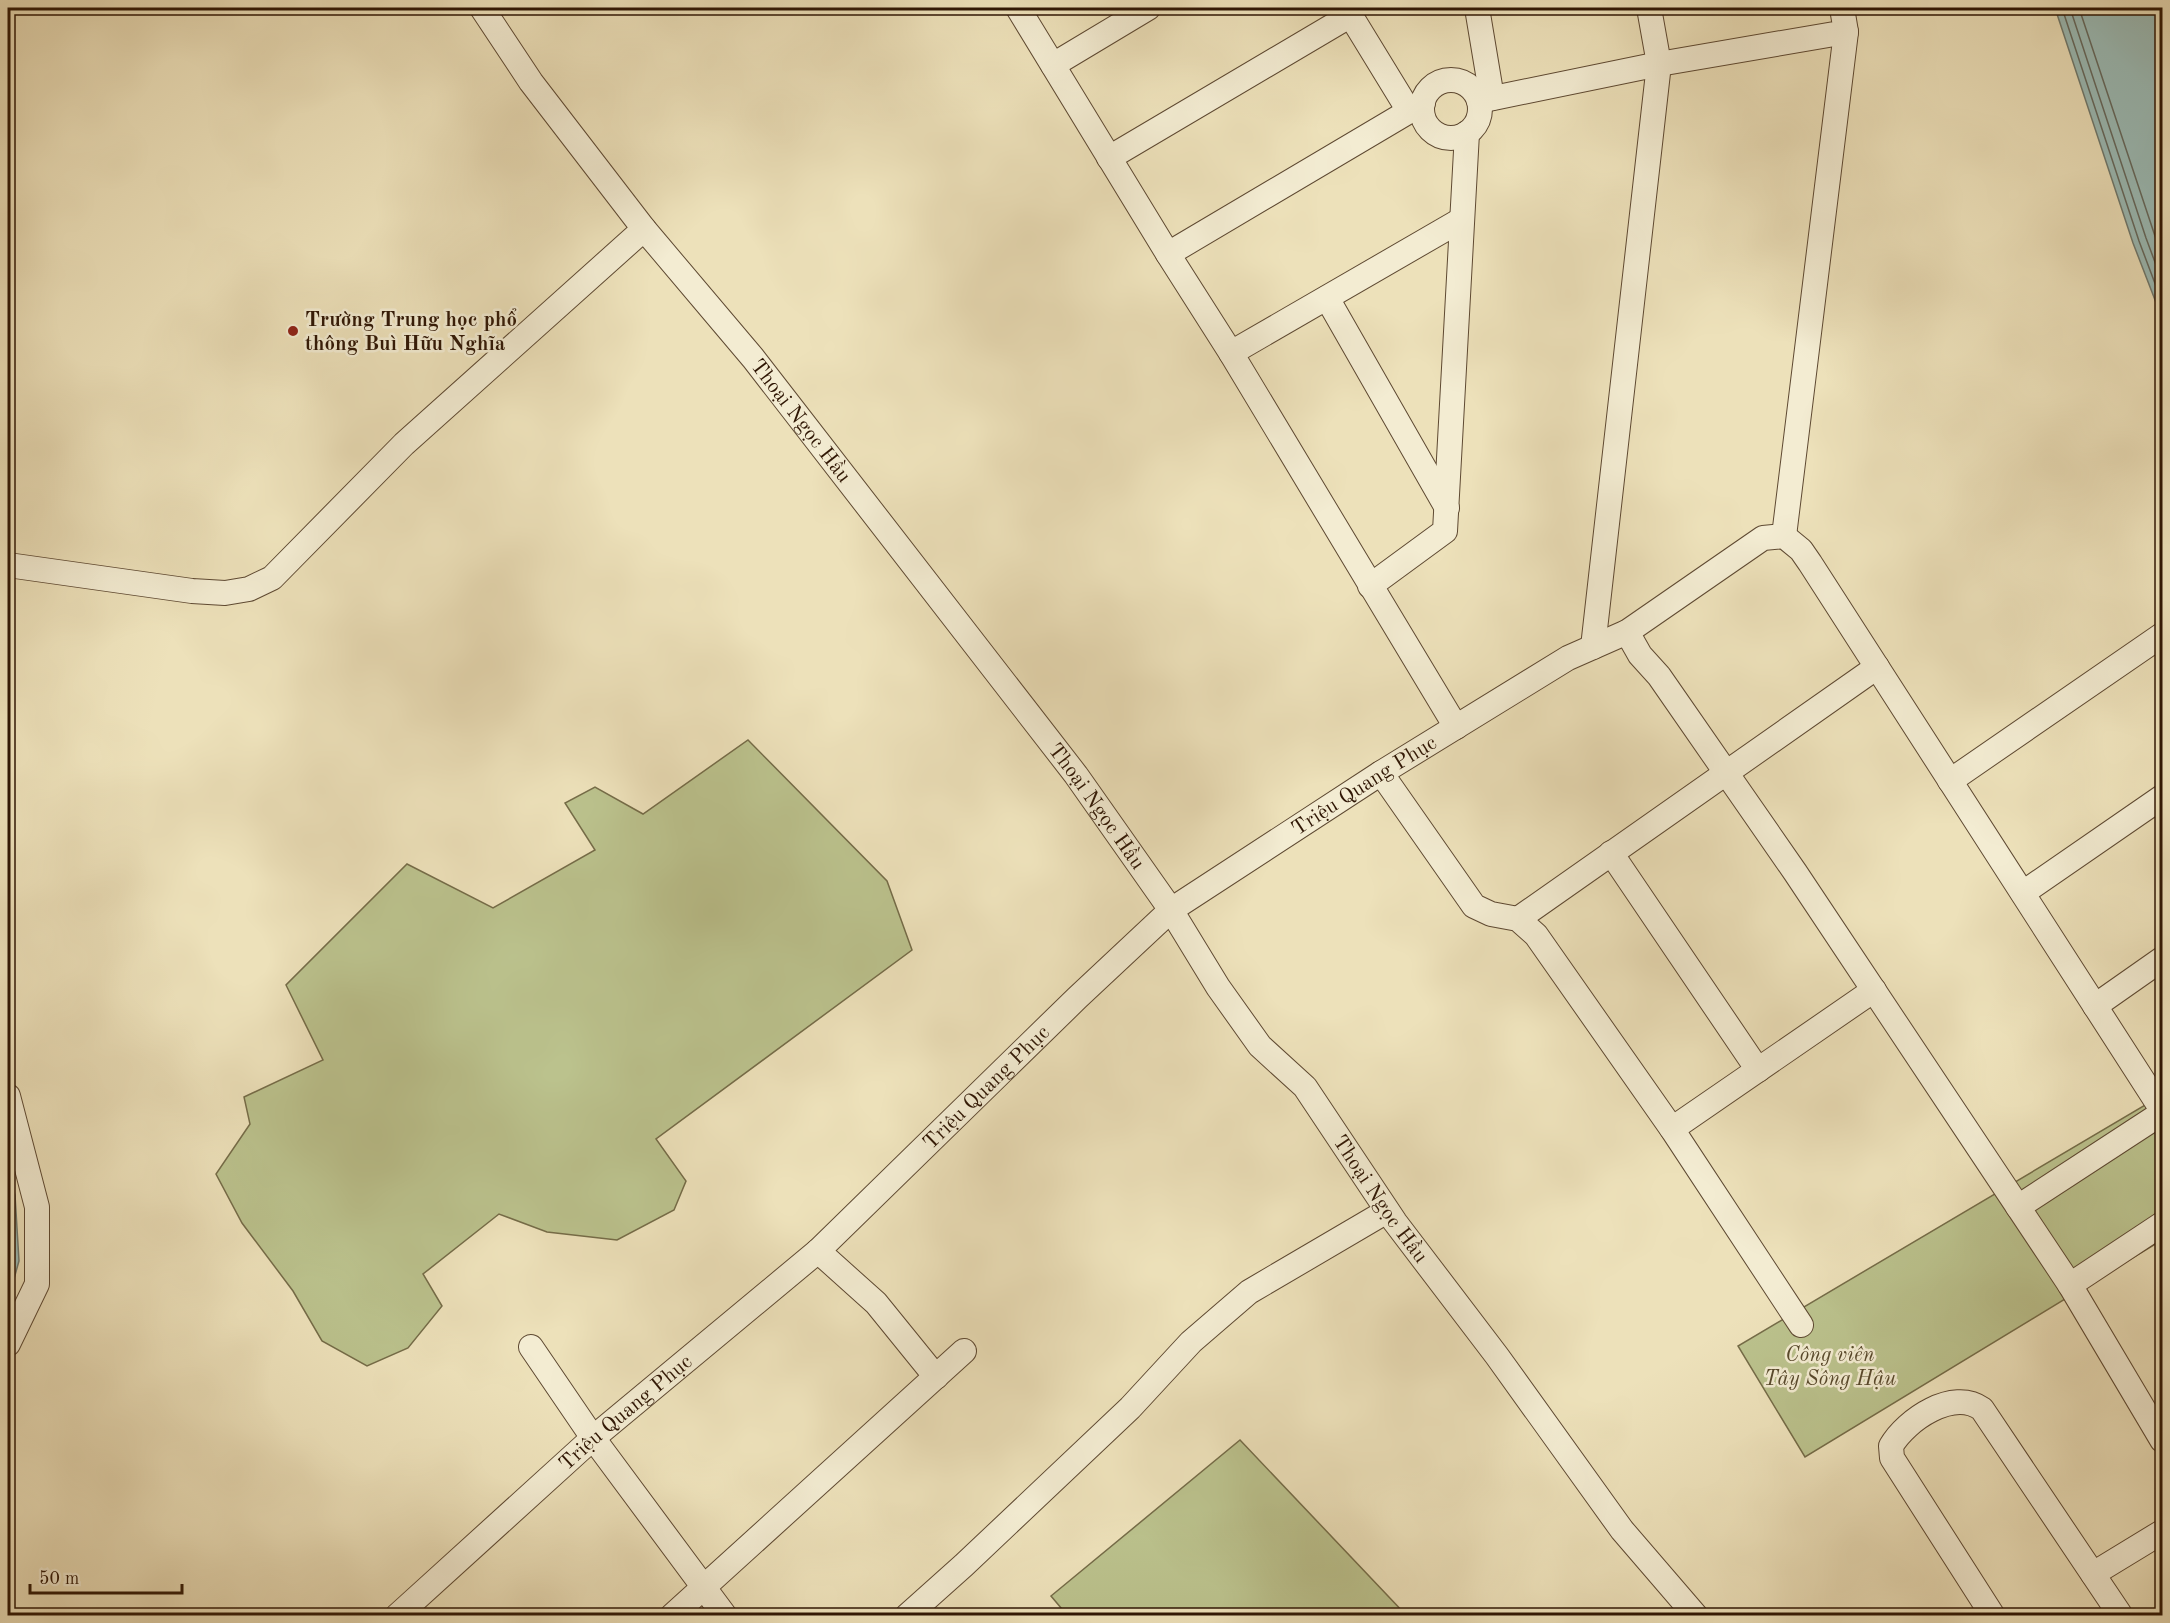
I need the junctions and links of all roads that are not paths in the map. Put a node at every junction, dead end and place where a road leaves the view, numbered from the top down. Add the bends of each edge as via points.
1 (482, 8) edge
2 (1018, 8) edge
3 (1148, 8) edge
4 (1477, 8) edge
5 (1649, 8) edge
6 (1842, 8) edge
7 (1348, 11) edge
8 (1846, 32) junction
9 (1659, 64) junction
10 (1053, 65) junction
11 (1486, 99) junction
12 (1416, 107) junction
13 (1467, 133) junction
14 (1109, 158) junction
15 (1461, 220) junction
16 (644, 229) junction
17 (1168, 254) junction
18 (1327, 298) junction
19 (1231, 352) junction
20 (1447, 508) junction
21 (1784, 536) junction
22 (8, 565) edge
23 (1370, 586) junction
24 (1627, 632) junction
25 (2162, 635) edge
26 (1593, 647) junction
27 (1877, 667) junction
28 (1456, 727) junction
29 (1726, 772) junction
30 (1381, 773) junction
31 (1950, 781) junction
32 (2163, 797) edge
33 (1611, 853) junction
34 (2023, 894) junction
35 (1171, 910) junction
36 (1518, 919) junction
37 (2163, 959) edge
38 (1874, 990) junction
39 (2095, 1006) junction
40 (1758, 1070) junction
41 (8, 1096) edge
42 (2163, 1112) edge
43 (1672, 1129) junction
44 (2018, 1207) junction
45 (1387, 1211) junction
46 (2163, 1224) edge
47 (818, 1251) junction
48 (2070, 1285) junction
49 (1801, 1325) dead end
50 (8, 1344) edge
51 (531, 1347) dead end
52 (964, 1352) dead end
53 (936, 1377) junction
54 (593, 1438) junction
55 (2163, 1440) edge
56 (2163, 1532) edge
57 (2093, 1574) junction
58 (704, 1586) junction
59 (397, 1616) edge
60 (672, 1616) edge
61 (725, 1616) edge
62 (907, 1616) edge
63 (1696, 1616) edge
64 (1993, 1616) edge
65 (2121, 1616) edge

1 - 16 street, Thoại Ngọc Hầu via 531,82
2 - 10 street
3 - 10 street
4 - 11 street
5 - 9 street
6 - 8 street
7 - 12 street
7 - 14 street
8 - 9 street
8 - 21 street
9 - 11 street
9 - 26 street
10 - 14 street
11 - 12 street via 1451,80 1433,87
11 - 13 street via 1474,127
12 - 13 street via 1431,130 1439,135 1448,138
12 - 17 street
13 - 15 street
14 - 17 street
15 - 18 street
15 - 20 street
16 - 22 street via 404,444 272,578 249,589 225,593
16 - 35 street, Thoại Ngọc Hầu via 753,358 969,634 1076,775
17 - 19 street
18 - 19 street
18 - 20 street
19 - 23 street
20 - 23 street via 1445,531
21 - 24 street, Triệu Quang Phục via 1763,538
21 - 27 street via 1801,550
23 - 28 street
24 - 26 street, Triệu Quang Phục
24 - 29 street
25 - 31 street
26 - 28 street, Triệu Quang Phục via 1568,658
27 - 29 street
27 - 31 street
28 - 30 street, Triệu Quang Phục
29 - 33 street
29 - 38 street
30 - 35 street, Triệu Quang Phục
30 - 36 street via 1474,906
31 - 34 street
32 - 34 street
33 - 36 street
33 - 40 street
34 - 39 street
35 - 45 street, Thoại Ngọc Hầu via 1260,1046 1305,1087
35 - 47 street, Triệu Quang Phục
36 - 43 street via 1536,935
37 - 39 street
38 - 40 street
38 - 44 street
39 - 42 street
40 - 43 street
41 - 50 street via 37,1207 37,1284
42 - 44 street
43 - 49 street
44 - 48 street
45 - 62 street via 1249,1292 1191,1342 1130,1408
45 - 63 street, Thoại Ngọc Hầu via 1622,1530
46 - 48 street
47 - 53 street via 876,1303
47 - 54 street, Triệu Quang Phục
48 - 55 street
51 - 54 street
52 - 53 street
53 - 58 street
54 - 58 street
54 - 59 street, Triệu Quang Phục
56 - 57 street
57 - 64 street via 1982,1409 1973,1402 1947,1402 1906,1426 1890,1446 1892,1458
57 - 65 street
58 - 60 street
58 - 61 street

